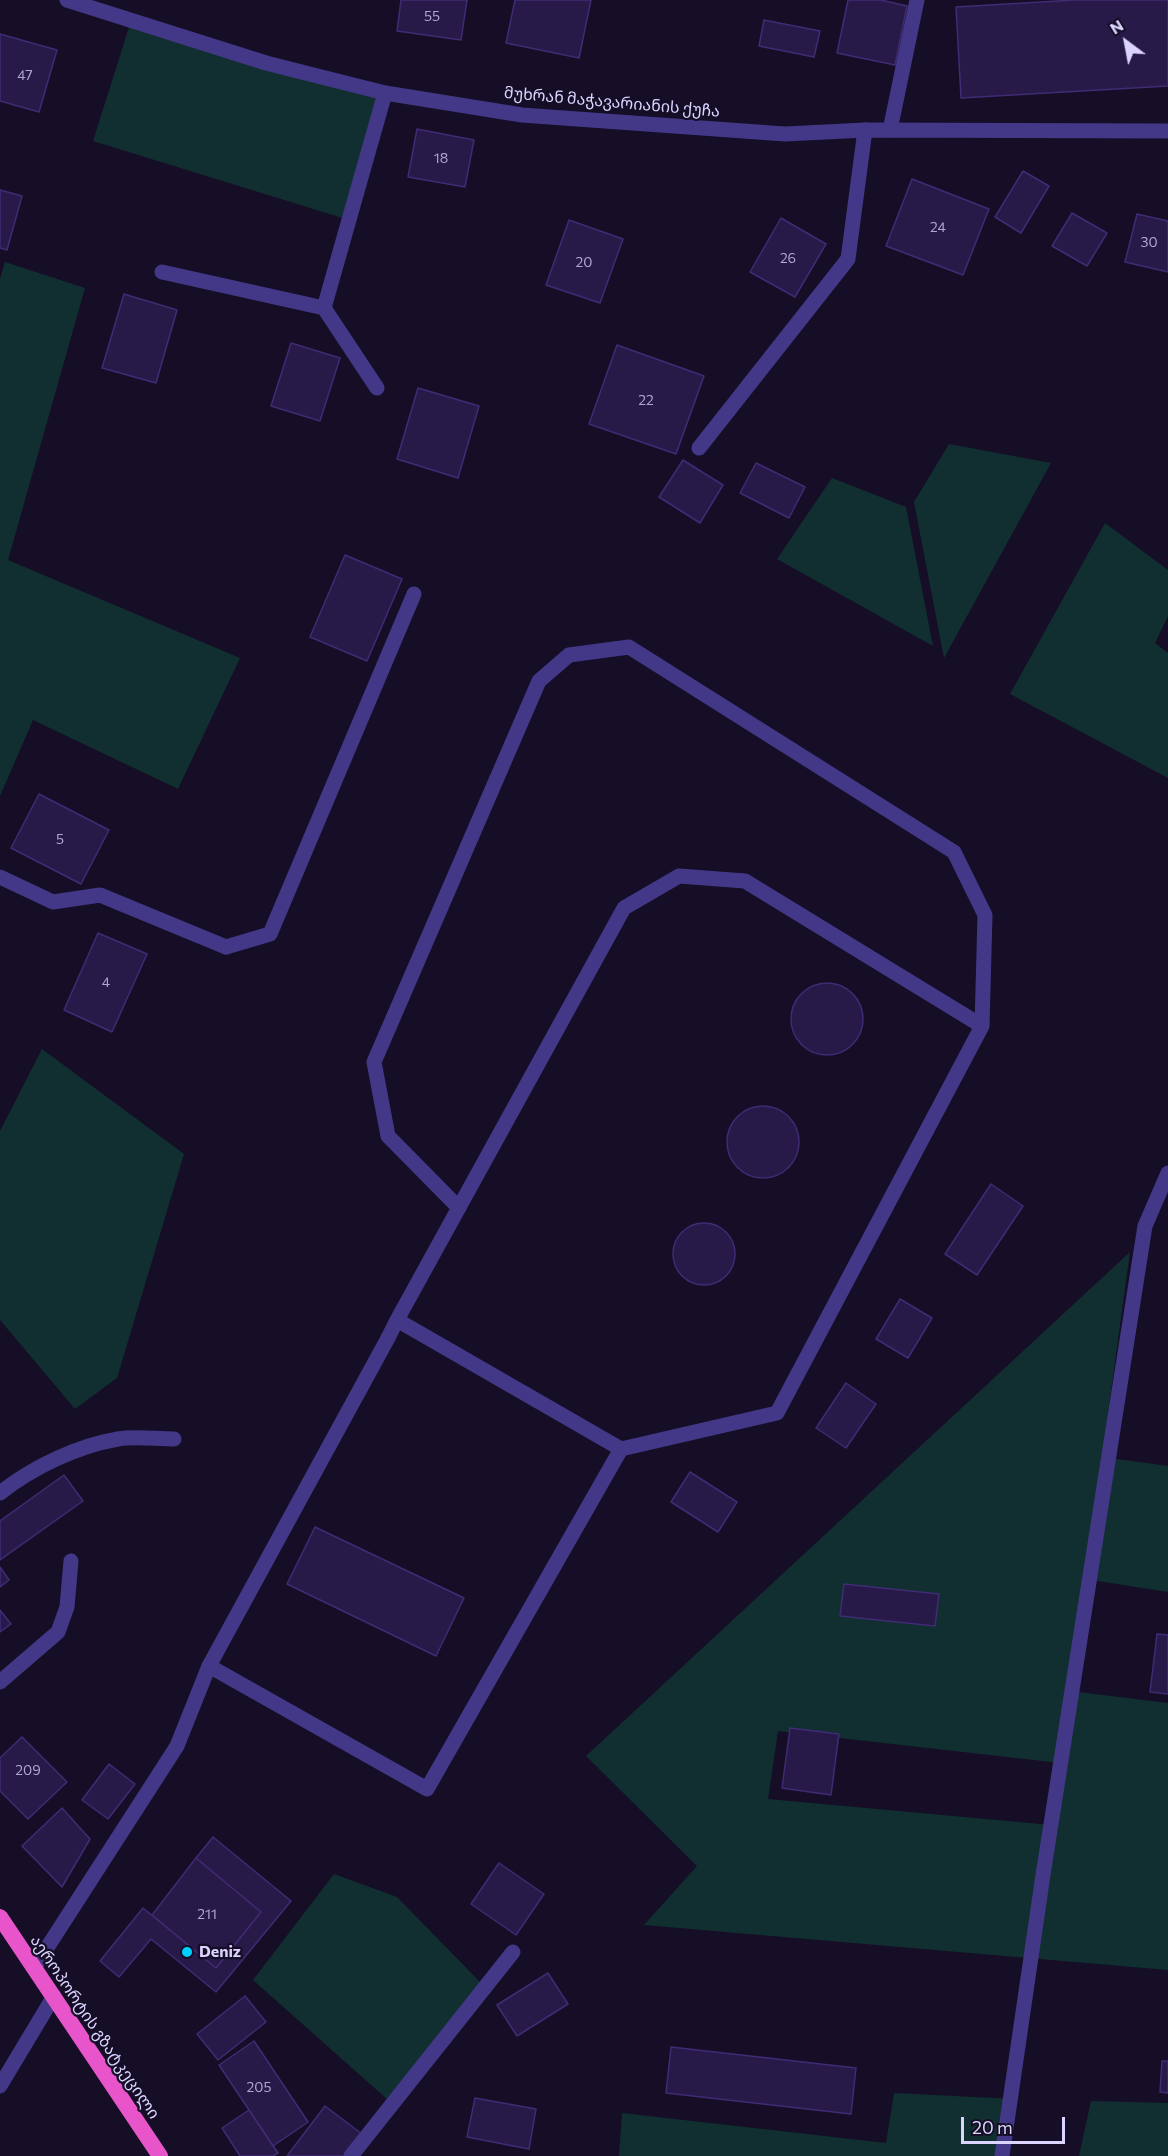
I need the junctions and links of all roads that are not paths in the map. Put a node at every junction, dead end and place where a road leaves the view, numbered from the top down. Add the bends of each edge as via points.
1 (67, 0) edge
2 (917, 0) edge
3 (386, 93) junction
4 (865, 130) junction
5 (890, 130) junction
6 (1168, 131) edge
7 (162, 272) dead end
8 (324, 308) junction
9 (377, 388) dead end
10 (699, 448) dead end
11 (414, 594) dead end
12 (0, 877) edge
13 (982, 1026) junction
14 (1168, 1173) edge
15 (459, 1208) junction
16 (398, 1320) junction
17 (174, 1440) dead end
18 (621, 1449) junction
19 (0, 1493) edge
20 (71, 1561) dead end
21 (209, 1666) junction
22 (0, 1682) edge
23 (0, 1917) edge
24 (513, 1952) dead end
25 (34, 1968) junction
26 (54, 1996) junction
27 (0, 2086) edge
28 (160, 2156) edge
29 (351, 2156) edge
30 (1002, 2156) edge

1 - 3 street, მუხრან მაჭავარიანის ქუჩა via 266,63
2 - 5 street
3 - 4 street, მუხრან მაჭავარიანის ქუჩა via 522,115 785,134
3 - 8 street
4 - 5 street, მუხრან მაჭავარიანის ქუჩა
4 - 10 street via 848,259
5 - 6 street, მუხრან მაჭავარიანის ქუჩა
7 - 8 street
8 - 9 street
11 - 12 street via 270,934 226,947 100,896 53,902
13 - 15 street via 745,881 679,876 624,908
13 - 15 street via 985,915 954,852 629,647 569,655 539,681 374,1062 388,1136
13 - 18 street via 777,1413
14 - 30 street via 1144,1226
15 - 16 street
16 - 18 street
16 - 21 street
17 - 19 street via 119,1439 67,1454 20,1477
18 - 21 street via 427,1790
20 - 22 street via 67,1607 58,1632
21 - 25 street via 177,1746
23 - 25 highway, აეროპორტის გზატკეცილი
24 - 29 street
25 - 26 highway, აეროპორტის გზატკეცილი
26 - 27 street
26 - 28 highway, აეროპორტის გზატკეცილი

